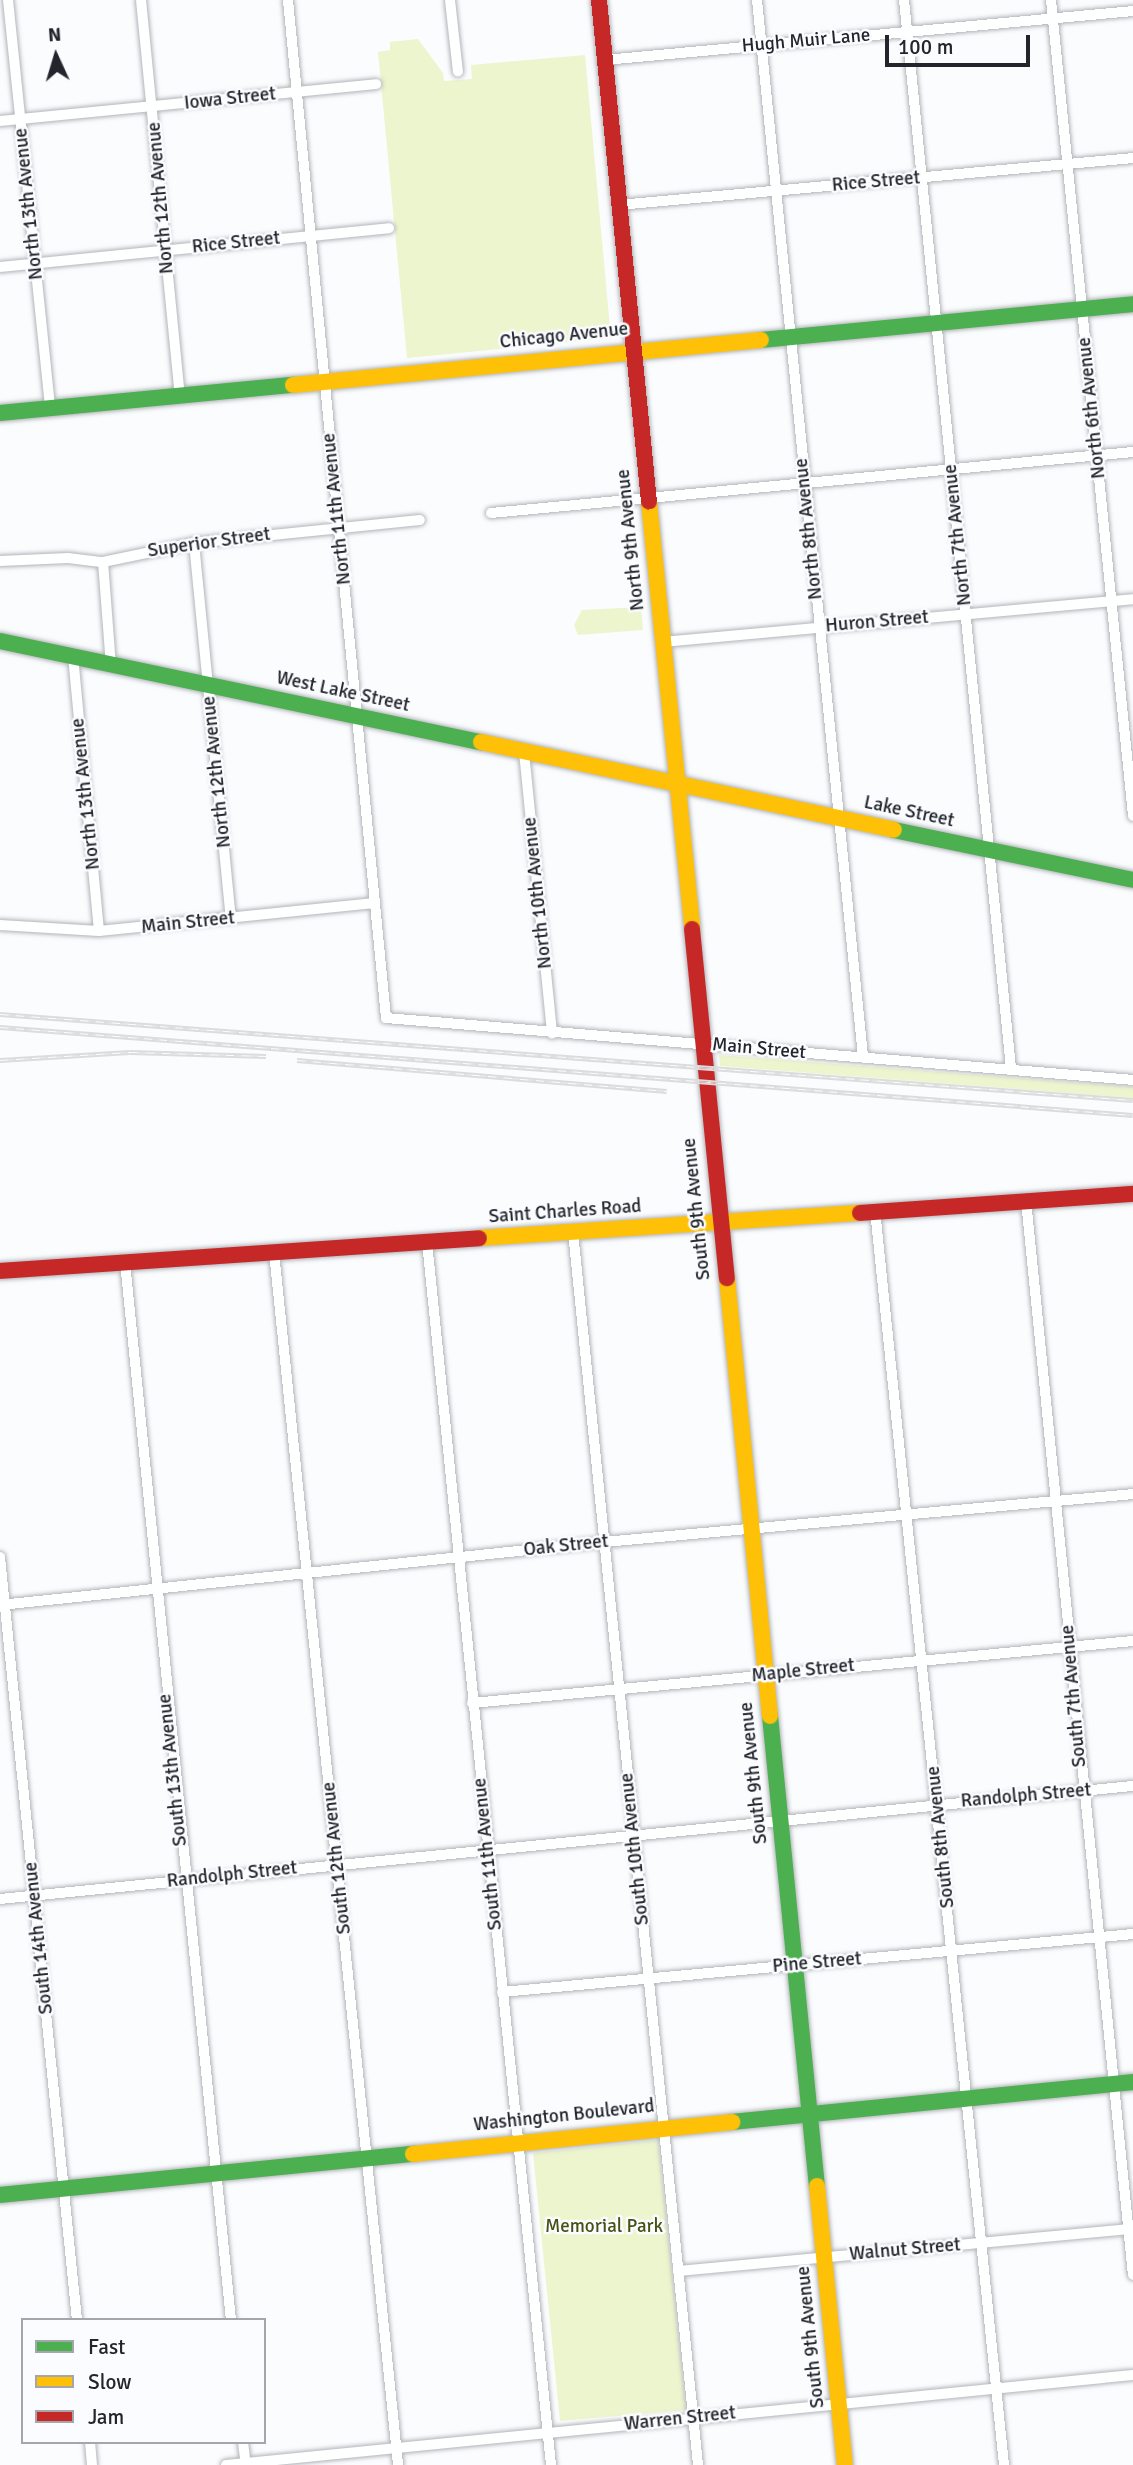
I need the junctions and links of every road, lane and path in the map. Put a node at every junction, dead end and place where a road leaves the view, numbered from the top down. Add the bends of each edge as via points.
1 (8, 0) edge
2 (141, 0) edge
3 (288, 0) edge
4 (450, 0) edge
5 (599, 0) edge
6 (757, 0) edge
7 (904, 0) edge
8 (1051, 0) edge
9 (1133, 11) edge
10 (1052, 19) junction
11 (907, 32) junction
12 (762, 46) junction
13 (605, 60) junction
14 (458, 72) dead end
15 (376, 84) dead end
16 (296, 92) junction
17 (152, 106) junction
18 (21, 119) junction
19 (0, 121) edge
20 (1133, 158) edge
21 (1067, 164) junction
22 (922, 177) junction
23 (776, 191) junction
24 (619, 205) junction
25 (389, 228) dead end
26 (310, 236) junction
27 (165, 250) junction
28 (35, 264) junction
29 (0, 267) edge
30 (1133, 304) edge
31 (1082, 309) junction
32 (936, 322) junction
33 (789, 335) junction
34 (631, 350) junction
35 (325, 382) junction
36 (180, 396) junction
37 (50, 408) junction
38 (0, 413) edge
39 (1133, 452) edge
40 (1097, 456) junction
41 (951, 469) junction
42 (804, 483) junction
43 (648, 497) junction
44 (491, 513) dead end
45 (420, 520) dead end
46 (339, 527) junction
47 (194, 543) junction
48 (0, 561) edge
49 (103, 562) junction
50 (1133, 599) edge
51 (1112, 601) junction
52 (966, 614) junction
53 (819, 628) junction
54 (0, 641) edge
55 (662, 642) junction
56 (73, 656) junction
57 (111, 665) junction
58 (208, 686) junction
59 (357, 718) junction
60 (1130, 746) edge
61 (524, 752) junction
62 (677, 785) junction
63 (1133, 816) edge
64 (839, 819) junction
65 (989, 850) junction
66 (1133, 880) edge
67 (375, 903) junction
68 (231, 918) junction
69 (0, 925) edge
70 (99, 931) junction
71 (386, 1018) joint
72 (552, 1034) junction
73 (702, 1044) junction
74 (863, 1057) junction
75 (1011, 1069) junction
76 (705, 1077) joint
77 (1133, 1080) edge
78 (1133, 1194) edge
79 (1027, 1200) junction
80 (875, 1210) junction
81 (720, 1221) junction
82 (573, 1232) junction
83 (427, 1242) junction
84 (274, 1252) junction
85 (125, 1262) junction
86 (0, 1271) edge
87 (1133, 1494) edge
88 (1056, 1501) junction
89 (909, 1513) junction
90 (749, 1528) junction
91 (604, 1542) junction
92 (0, 1557) edge
93 (458, 1557) junction
94 (306, 1573) junction
95 (155, 1588) junction
96 (3, 1604) edge
97 (1133, 1641) edge
98 (1070, 1647) junction
99 (923, 1660) junction
100 (765, 1675) junction
101 (620, 1689) junction
102 (472, 1703) junction
103 (1133, 1786) edge
104 (1083, 1791) junction
105 (938, 1804) junction
106 (780, 1819) junction
107 (633, 1833) junction
108 (487, 1849) junction
109 (338, 1864) junction
110 (185, 1880) junction
111 (35, 1896) junction
112 (0, 1899) edge
113 (1133, 1934) edge
114 (1097, 1938) junction
115 (953, 1951) junction
116 (795, 1965) junction
117 (648, 1979) junction
118 (502, 1992) junction
119 (1133, 2082) edge
120 (1113, 2084) junction
121 (967, 2097) junction
122 (809, 2112) junction
123 (663, 2127) junction
124 (517, 2142) junction
125 (367, 2158) junction
126 (216, 2173) junction
127 (63, 2187) junction
128 (0, 2195) edge
129 (1131, 2229) edge
130 (982, 2243) junction
131 (824, 2258) junction
132 (678, 2271) junction
133 (1133, 2276) edge
134 (77, 2318) edge
135 (231, 2318) edge
136 (1133, 2375) edge
137 (997, 2388) junction
138 (839, 2402) junction
139 (693, 2417) junction
140 (548, 2432) junction
141 (90, 2444) edge
142 (243, 2444) edge
143 (396, 2448) junction
144 (246, 2464) edge
145 (92, 2465) edge
146 (226, 2465) edge
147 (398, 2465) edge
148 (551, 2465) edge
149 (698, 2465) edge
150 (845, 2465) edge
151 (1004, 2465) edge

1 - 18 street, North 13th Avenue
2 - 17 street, North 12th Avenue
3 - 16 street, North 11th Avenue
4 - 14 street
5 - 13 street, North 9th Avenue
6 - 12 street, North 8th Avenue
7 - 11 street, North 7th Avenue
8 - 10 street, North 6th Avenue
9 - 10 street, Hugh Muir Lane
10 - 11 street, Hugh Muir Lane
10 - 21 street, North 6th Avenue
11 - 12 street, Hugh Muir Lane
11 - 22 street, North 7th Avenue
12 - 13 street, Hugh Muir Lane
12 - 23 street, North 8th Avenue
13 - 24 street, North 9th Avenue
15 - 16 street, Iowa Street
16 - 17 street, Iowa Street
16 - 26 street, North 11th Avenue
17 - 18 street, Iowa Street
17 - 27 street, North 12th Avenue
18 - 19 street, Iowa Street
18 - 28 street, North 13th Avenue
20 - 21 street, Rice Street
21 - 22 street, Rice Street
21 - 31 street, North 6th Avenue
22 - 23 street, Rice Street
22 - 32 street, North 7th Avenue
23 - 24 street, Rice Street
23 - 33 street, North 8th Avenue
24 - 34 street, North 9th Avenue
25 - 26 street, Rice Street
26 - 27 street, Rice Street
26 - 35 street, North 11th Avenue
27 - 28 street, Rice Street
27 - 36 street, North 12th Avenue
28 - 29 street, Rice Street
28 - 37 street, North 13th Avenue
30 - 31 street, Chicago Avenue
31 - 32 street, Chicago Avenue
31 - 40 street, North 6th Avenue
32 - 33 street, Chicago Avenue
32 - 41 street, North 7th Avenue
33 - 34 street, Chicago Avenue
33 - 42 street, North 8th Avenue
34 - 35 street, Chicago Avenue
34 - 43 street, North 9th Avenue
35 - 36 street, Chicago Avenue
35 - 46 street, North 11th Avenue
36 - 37 street, Chicago Avenue
37 - 38 street, Chicago Avenue
39 - 40 street
40 - 41 street
40 - 51 street, North 6th Avenue
41 - 42 street
41 - 52 street, North 7th Avenue
42 - 43 street
42 - 53 street, North 8th Avenue
43 - 44 street
43 - 55 street, North 9th Avenue
45 - 46 street, Superior Street
46 - 47 street, Superior Street
46 - 59 street, North 11th Avenue
47 - 49 street, Superior Street
47 - 58 street, North 12th Avenue
48 - 49 street, Superior Street via 68,558
49 - 57 street
50 - 51 street, Huron Street
51 - 52 street, Huron Street
51 - 60 street, North 6th Avenue
52 - 53 street, Huron Street
52 - 65 street, North 7th Avenue
53 - 55 street, Huron Street
53 - 64 street, North 8th Avenue
54 - 56 street, West Lake Street
55 - 62 street, North 9th Avenue
56 - 57 street, West Lake Street
56 - 70 street, North 13th Avenue
57 - 58 street, West Lake Street
58 - 59 street, West Lake Street
58 - 68 street, North 12th Avenue
59 - 61 street, West Lake Street
59 - 67 street, North 11th Avenue
60 - 63 street, North 6th Avenue
61 - 62 street, West Lake Street
61 - 72 street, North 10th Avenue
62 - 64 street, Lake Street
62 - 73 street, North 9th Avenue
64 - 65 street, Lake Street
64 - 74 street, North 8th Avenue
65 - 66 street, Lake Street
65 - 75 street, North 7th Avenue
67 - 68 street, Main Street
67 - 71 street, North 11th Avenue
68 - 70 street, Main Street
69 - 70 street, Main Street
71 - 72 street, Main Street
72 - 73 street, Main Street
73 - 74 street, Main Street
73 - 76 street, North 9th Avenue
74 - 75 street, Main Street
75 - 77 street, Main Street
76 - 81 street, South 9th Avenue
78 - 79 street, Saint Charles Road
79 - 80 street, Saint Charles Road
79 - 88 street, South 7th Avenue
80 - 81 street, Saint Charles Road
80 - 89 street, South 8th Avenue
81 - 82 street, Saint Charles Road
81 - 90 street, South 9th Avenue
82 - 83 street, Saint Charles Road
82 - 91 street, South 10th Avenue
83 - 84 street, Saint Charles Road
83 - 93 street, South 11th Avenue
84 - 85 street, Saint Charles Road
84 - 94 street, South 12th Avenue
85 - 86 street, Saint Charles Road
85 - 95 street, South 13th Avenue
87 - 88 street, Oak Street
88 - 89 street, Oak Street
88 - 98 street, South 7th Avenue
89 - 90 street, Oak Street
89 - 99 street, South 8th Avenue
90 - 91 street, Oak Street
90 - 100 street, South 9th Avenue
91 - 93 street, Oak Street
91 - 101 street, South 10th Avenue
92 - 96 street, South 14th Avenue
93 - 94 street, Oak Street
93 - 102 street, South 11th Avenue
94 - 95 street, Oak Street
94 - 109 street, South 12th Avenue
95 - 96 street, Oak Street
95 - 110 street, South 13th Avenue
96 - 111 street, South 14th Avenue
97 - 98 street, Maple Street
98 - 99 street, Maple Street
98 - 104 street, South 7th Avenue
99 - 100 street, Maple Street
99 - 105 street, South 8th Avenue
100 - 101 street, Maple Street
100 - 106 street, South 9th Avenue
101 - 102 street, Maple Street
101 - 107 street, South 10th Avenue
102 - 108 street, South 11th Avenue
103 - 104 street, Randolph Street
104 - 105 street, Randolph Street
104 - 114 street, South 7th Avenue
105 - 106 street, Randolph Street
105 - 115 street, South 8th Avenue
106 - 107 street, Randolph Street
106 - 116 street, South 9th Avenue
107 - 108 street, Randolph Street
107 - 117 street, South 10th Avenue
108 - 109 street, Randolph Street
108 - 118 street, South 11th Avenue
109 - 110 street, Randolph Street
109 - 125 street, South 12th Avenue
110 - 111 street, Randolph Street
110 - 126 street, South 13th Avenue
111 - 112 street, Randolph Street
111 - 127 street, South 14th Avenue
113 - 114 street, Pine Street
114 - 115 street, Pine Street
114 - 120 street, South 7th Avenue
115 - 116 street, Pine Street
115 - 121 street, South 8th Avenue
116 - 117 street, Pine Street
116 - 122 street, South 9th Avenue
117 - 118 street, Pine Street
117 - 123 street, South 10th Avenue
118 - 124 street, South 11th Avenue
119 - 120 street, Washington Boulevard
120 - 121 street, Washington Boulevard
120 - 129 street, South 7th Avenue
121 - 122 street, Washington Boulevard
121 - 130 street, South 8th Avenue
122 - 123 street, Washington Boulevard
122 - 131 street, South 9th Avenue
123 - 124 street, Washington Boulevard
123 - 132 street, South 10th Avenue
124 - 125 street, Washington Boulevard
124 - 140 street, South 11th Avenue
125 - 126 street, Washington Boulevard
125 - 143 street, South 12th Avenue
126 - 127 street, Washington Boulevard
126 - 135 street, South 13th Avenue
127 - 128 street, Washington Boulevard
127 - 134 street, South 14th Avenue
129 - 130 street, Walnut Street
129 - 133 street, South 7th Avenue
130 - 131 street, Walnut Street
130 - 137 street, South 8th Avenue
131 - 132 street, Walnut Street
131 - 138 street, South 9th Avenue
132 - 139 street, South 10th Avenue
136 - 137 street, Warren Street
137 - 138 street, Warren Street
137 - 151 street, South 8th Avenue
138 - 139 street, Warren Street
138 - 150 street, South 9th Avenue
139 - 140 street, Warren Street
139 - 149 street, South 10th Avenue
140 - 143 street, Warren Street
140 - 148 street, South 11th Avenue
141 - 145 street
142 - 144 street
143 - 144 street, Warren Street
143 - 147 street, South 12th Avenue
144 - 146 street, Warren Street

